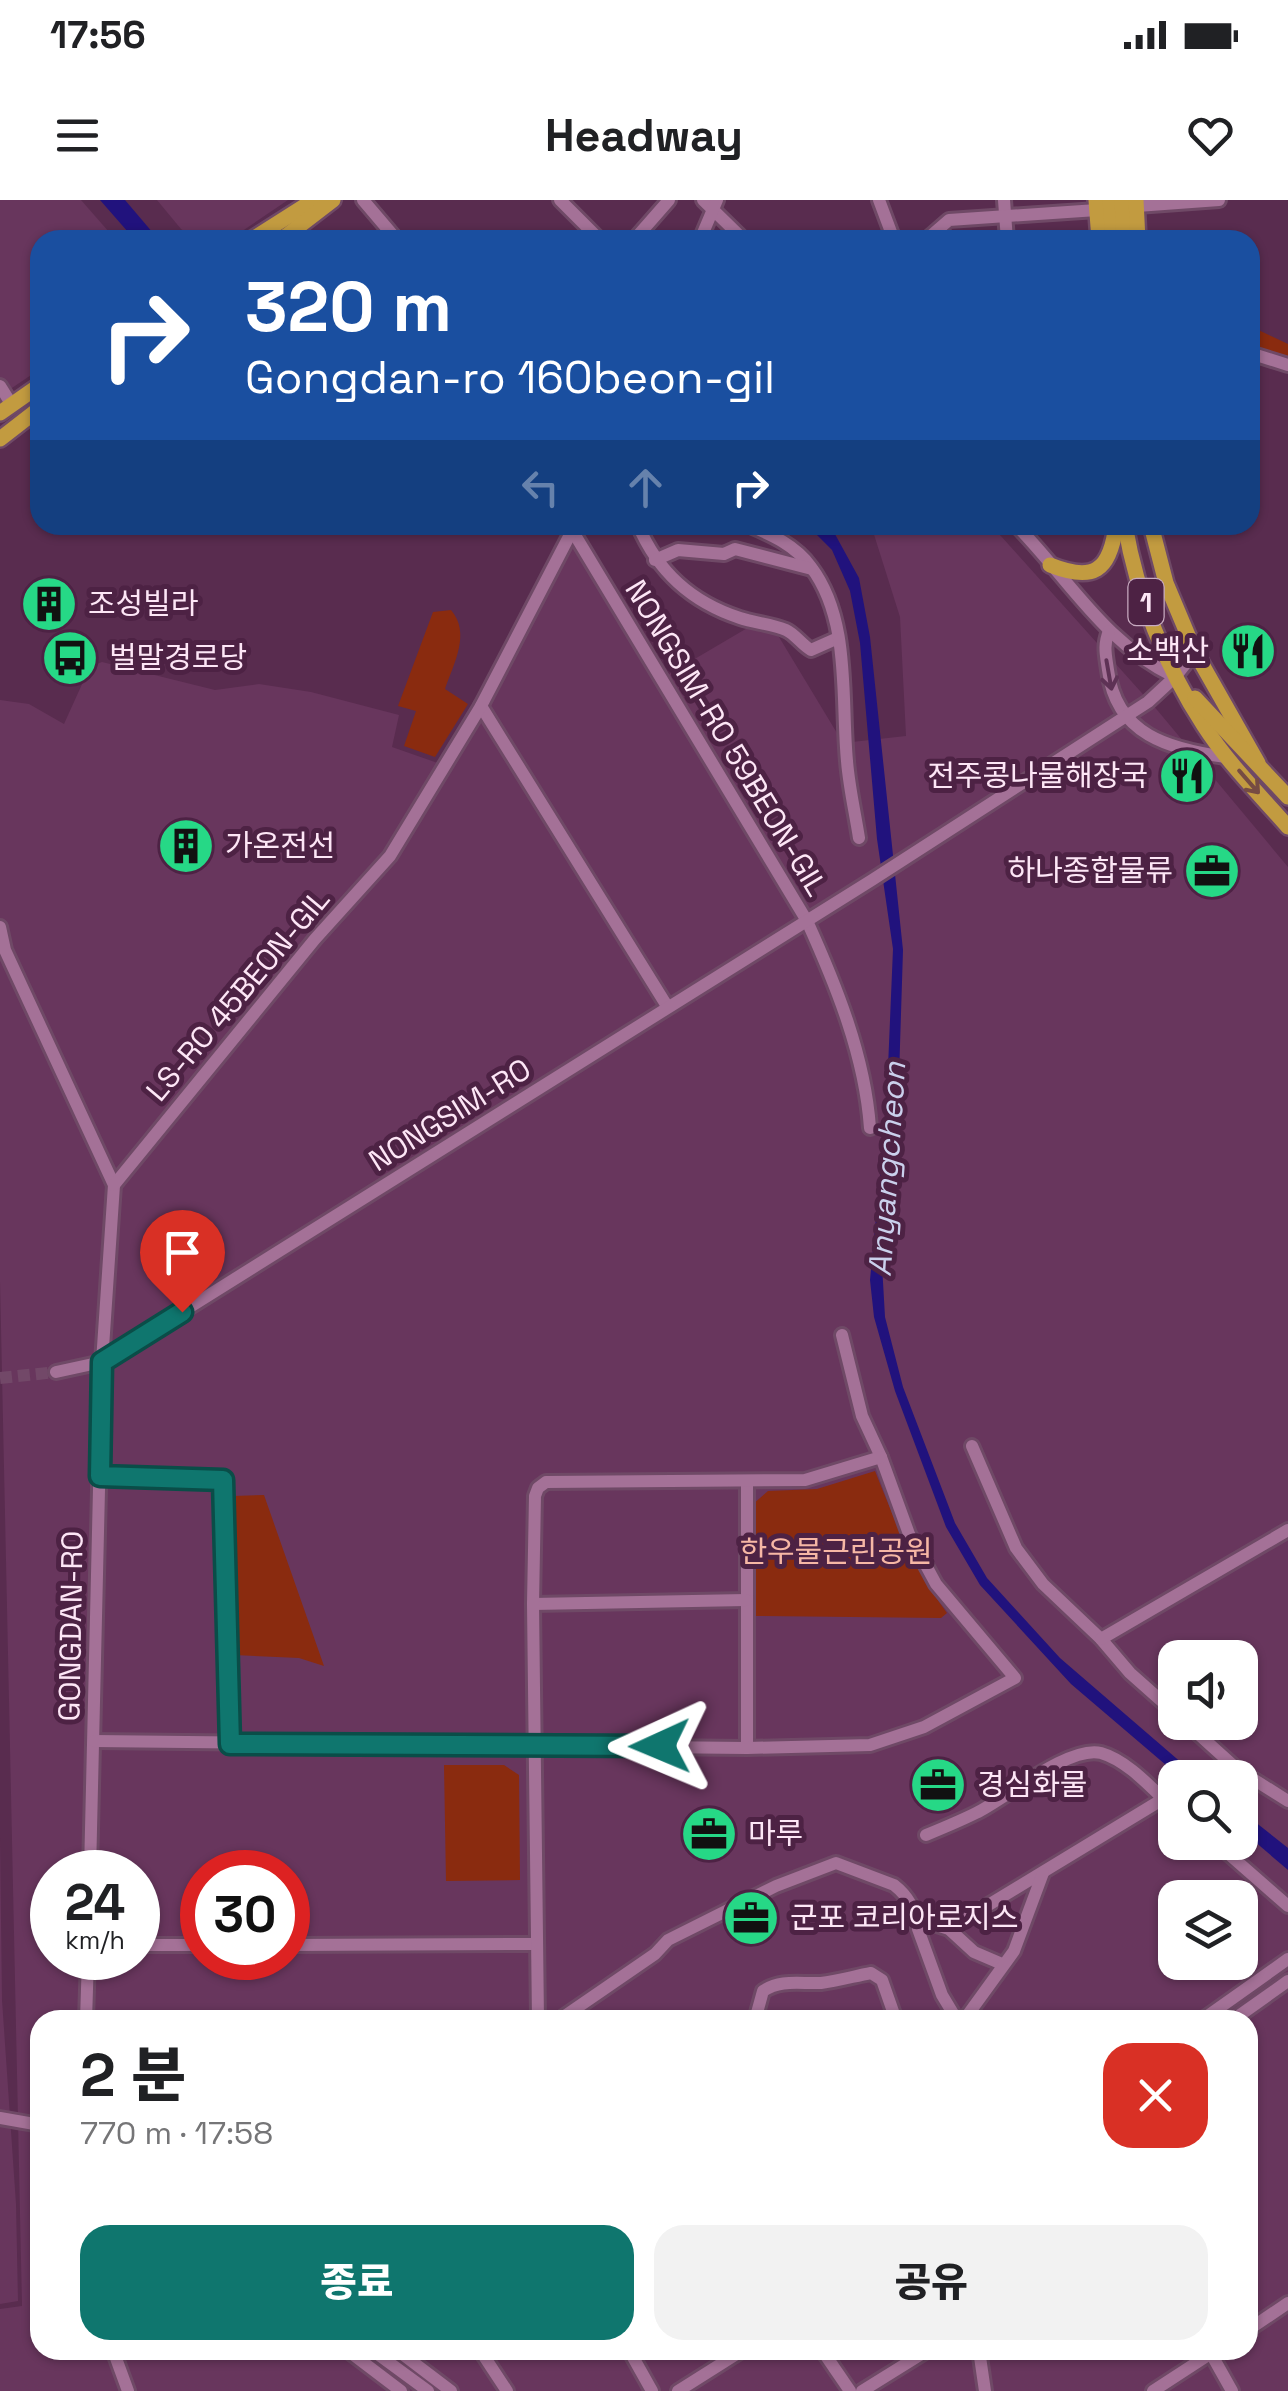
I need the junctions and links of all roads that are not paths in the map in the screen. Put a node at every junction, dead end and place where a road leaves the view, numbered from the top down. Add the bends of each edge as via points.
1 (312, 200) edge
2 (334, 200) edge
3 (343, 200) edge
4 (364, 200) edge
5 (560, 200) edge
6 (669, 200) edge
7 (879, 200) edge
8 (1004, 200) edge
9 (1219, 200) edge
10 (1131, 202) edge
11 (711, 203) edge
12 (1101, 203) edge
13 (1005, 216) junction
14 (293, 221) junction
15 (273, 230) edge
16 (287, 230) edge
17 (389, 230) edge
18 (590, 230) edge
19 (643, 230) edge
20 (703, 230) edge
21 (735, 230) edge
22 (890, 230) edge
23 (938, 230) edge
24 (1006, 230) edge
25 (1100, 230) edge
26 (1110, 230) edge
27 (1126, 230) edge
28 (1136, 230) edge
29 (1260, 355) edge
30 (1288, 365) edge
31 (0, 386) edge
32 (30, 390) edge
33 (3, 408) edge
34 (30, 412) edge
35 (30, 414) edge
36 (0, 431) edge
37 (0, 439) edge
38 (570, 535) edge
39 (579, 535) edge
40 (643, 535) edge
41 (771, 535) edge
42 (1025, 535) edge
43 (1031, 535) edge
44 (1114, 535) edge
45 (1128, 535) edge
46 (1154, 535) edge
47 (1032, 543) junction
48 (655, 560) junction
49 (1050, 564) junction
50 (813, 570) junction
51 (1109, 631) junction
52 (838, 638) junction
53 (1194, 652) junction
54 (1175, 677) junction
55 (481, 706) junction
56 (1126, 716) junction
57 (1226, 757) junction
58 (1258, 763) junction
59 (1288, 797) edge
60 (1288, 827) edge
61 (859, 838) dead end
62 (807, 920) junction
63 (0, 926) edge
64 (667, 1006) junction
65 (870, 1128) dead end
66 (114, 1185) junction
67 (842, 1335) dead end
68 (102, 1362) junction
69 (56, 1372) tunnel mouth
70 (972, 1446) dead end
71 (881, 1457) junction
72 (100, 1476) junction
73 (746, 1481) junction
74 (1288, 1530) edge
75 (746, 1600) junction
76 (532, 1604) junction
77 (1101, 1639) junction
78 (1158, 1699) edge
79 (1205, 1740) edge
80 (94, 1741) junction
81 (230, 1744) junction
82 (534, 1747) junction
83 (748, 1748) junction
84 (1158, 1795) edge
85 (1288, 1801) edge
86 (1158, 1802) edge
87 (926, 1835) dead end
88 (91, 1850) edge
89 (1236, 1860) edge
90 (1042, 1873) junction
91 (1288, 1906) edge
92 (918, 1919) junction
93 (949, 1929) junction
94 (535, 1944) junction
95 (310, 1945) edge
96 (1288, 1958) edge
97 (1002, 1964) junction
98 (87, 1980) edge
99 (1288, 1982) edge
100 (86, 2010) edge
101 (538, 2010) edge
102 (589, 2010) edge
103 (758, 2010) edge
104 (892, 2010) edge
105 (953, 2010) edge
106 (968, 2010) edge
107 (1216, 2010) edge
108 (1247, 2010) edge
109 (0, 2118) edge
110 (30, 2124) edge
111 (1288, 2303) edge
112 (1258, 2323) edge
113 (117, 2360) edge
114 (360, 2360) edge
115 (386, 2360) edge
116 (410, 2360) edge
117 (487, 2360) edge
118 (635, 2360) edge
119 (725, 2360) edge
120 (829, 2360) edge
121 (912, 2360) edge
122 (980, 2360) edge
123 (1199, 2360) edge
124 (1216, 2360) edge
125 (128, 2391) edge
126 (402, 2391) edge
127 (428, 2391) edge
128 (451, 2391) edge
129 (507, 2391) edge
130 (652, 2391) edge
131 (678, 2391) edge
132 (850, 2391) edge
133 (862, 2391) edge
134 (985, 2391) edge
135 (1153, 2391) edge
136 (1232, 2391) edge

1 - 14 main road
2 - 14 main road
3 - 14 main road
4 - 17 street
5 - 18 street
6 - 19 street
7 - 22 street
8 - 13 street
9 - 10 street
10 - 27 main road
10 - 28 main road
11 - 20 street
11 - 21 street
12 - 13 street
12 - 25 main road
12 - 26 main road
13 - 23 street via 949,220
13 - 24 street
14 - 15 main road
14 - 16 main road
29 - 30 street
31 - 33 street
32 - 33 main road
34 - 36 main road
35 - 37 main road
38 - 55 street, LS-RO 45BEON-GIL
39 - 62 street, NONGSIM-RO 59BEON-GIL
40 - 48 street
41 - 50 street
42 - 47 street
43 - 47 street
44 - 49 main road via 1100,567 1074,574
45 - 54 main road, 1
46 - 53 main road, 1
47 - 49 street
48 - 50 street via 678,550 735,549
48 - 52 street via 707,605 788,631 811,650
49 - 51 street
50 - 52 street via 832,603
51 - 54 street via 1142,661
51 -> 56 street via 1104,644 1110,686
52 - 61 street
53 - 54 street
53 - 58 main road, 1
54 - 56 street
54 - 57 main road, 1
54 - 58 main road
55 - 64 street
55 - 66 street, LS-RO 45BEON-GIL via 390,856
56 - 57 street via 1142,733
56 - 62 street, NONGSIM-RO
57 -> 60 main road, 1
58 - 59 main road, 1
62 - 64 street, NONGSIM-RO
62 - 65 street, NONGSIM-RO 59BEON-GIL via 834,978
63 - 66 street, GONGDAN-RO
64 - 68 street, NONGSIM-RO
66 - 68 street, GONGDAN-RO
67 - 71 street via 862,1416
68 - 69 street, NONGSIM-RO
68 - 72 street, GONGDAN-RO
70 - 77 street via 1016,1548
71 - 73 street via 805,1480
71 - 83 street via 936,1584 1016,1678 888,1741
72 - 80 street, GONGDAN-RO
72 - 81 street via 223,1480
73 - 75 street
73 - 76 street via 546,1482 535,1496
74 - 77 street
75 - 76 street
75 - 83 street
76 - 82 street
77 - 78 street
79 - 85 street
80 - 81 street
80 - 88 street, GONGDAN-RO
81 - 82 street
82 - 83 street
82 - 94 street
84 - 87 street via 1097,1752 1054,1766
86 - 90 street
89 - 91 street
90 - 93 street
90 - 97 street via 1014,1951
92 - 93 street
92 - 102 street via 894,1885 836,1862 825,1865 668,1940
92 - 105 street
93 - 97 street via 974,1952
94 - 95 street
94 - 101 street
96 - 107 street
97 - 106 street
98 - 100 street
99 - 108 street
103 - 104 street via 772,1985 871,1974 882,1980
109 - 110 street
111 - 112 street
113 - 125 street
114 - 126 street
115 - 127 street
116 - 128 street
117 - 129 street
118 - 130 street
119 - 131 street
120 - 132 street
121 - 133 street
122 - 134 street
123 - 135 street
124 - 136 street

